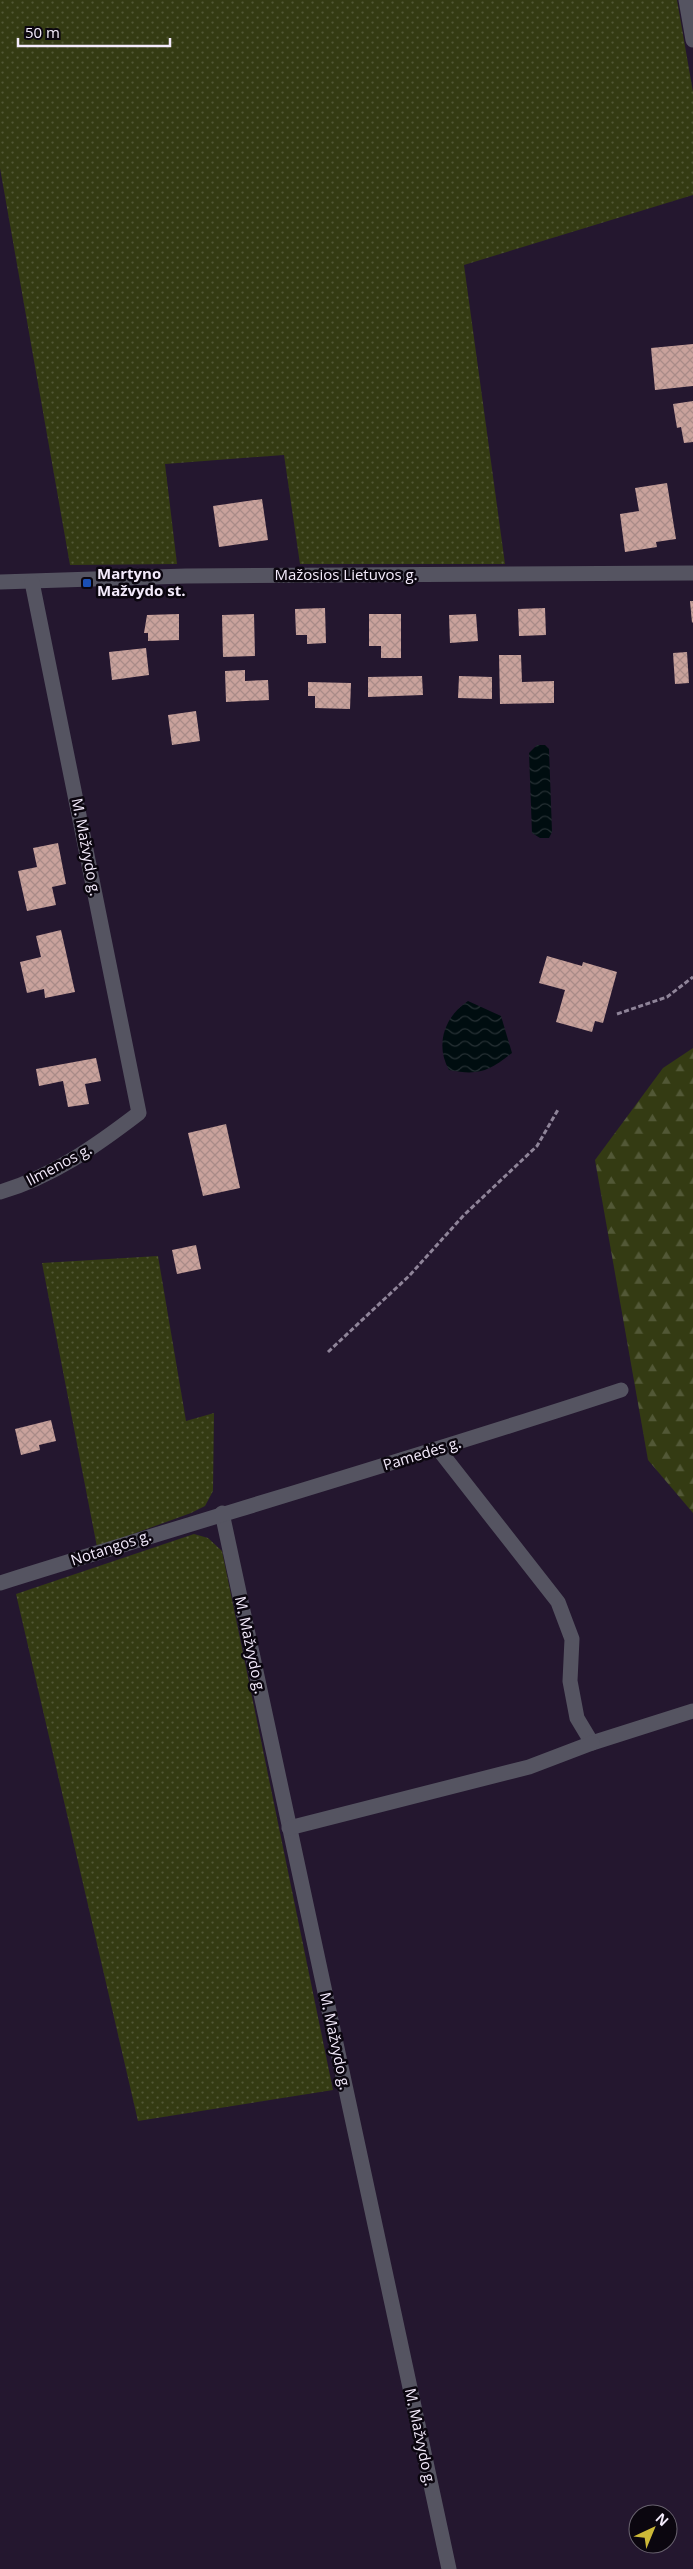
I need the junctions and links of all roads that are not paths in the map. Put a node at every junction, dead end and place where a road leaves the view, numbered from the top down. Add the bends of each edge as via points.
1 (686, 0) edge
2 (693, 40) edge
3 (693, 573) edge
4 (0, 582) edge
5 (32, 582) junction
6 (139, 1113) joint
7 (0, 1192) edge
8 (621, 1390) dead end
9 (439, 1450) junction
10 (222, 1513) junction
11 (0, 1583) edge
12 (693, 1711) edge
13 (592, 1743) junction
14 (289, 1828) junction
15 (449, 2569) edge

1 - 2 street
3 - 5 street, Mažosios Lietuvos g. via 186,576
4 - 5 street, Mažosios Lietuvos g.
5 - 6 street, M. Mažvydo g.
6 - 7 street, Ilmenos g. via 88,1152 22,1186
8 - 9 street, Pamedės g.
9 - 10 street, Pamedės g.
9 - 13 street via 558,1602 572,1639 570,1681 577,1718
10 - 11 street, Notangos g.
10 - 14 street, M. Mažvydo g.
12 - 13 street
13 - 14 street via 529,1767
14 - 15 street, M. Mažvydo g.

